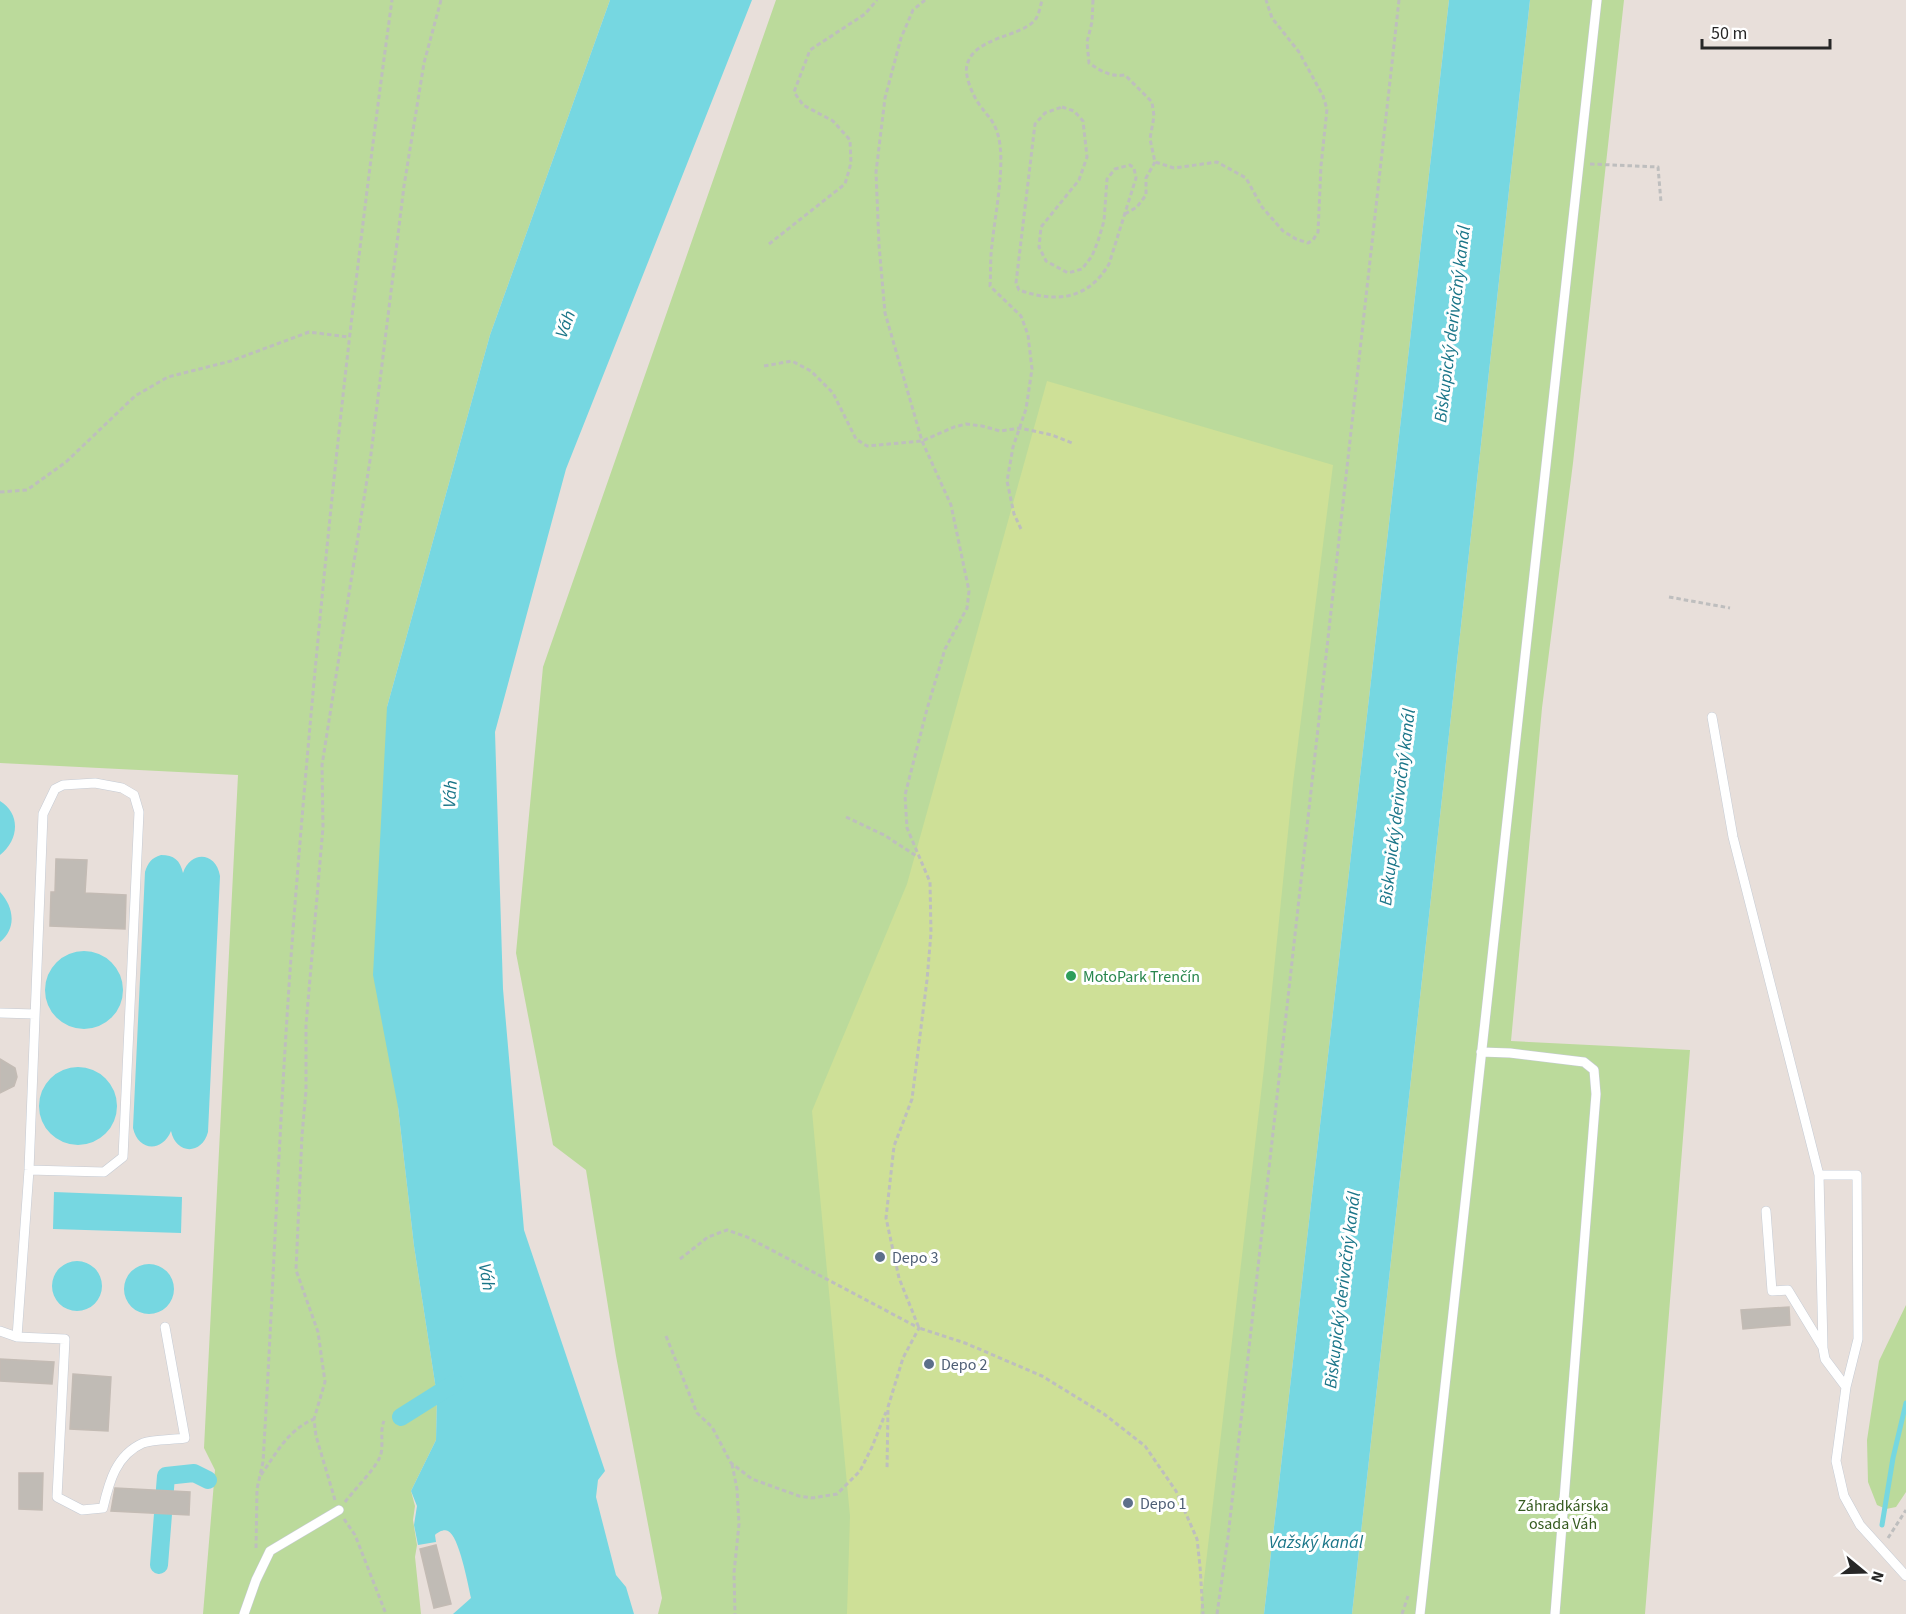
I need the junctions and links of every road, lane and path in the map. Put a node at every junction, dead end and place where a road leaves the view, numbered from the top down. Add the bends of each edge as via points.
1 (392, 0) edge
2 (441, 0) edge
3 (877, 0) edge
4 (925, 0) edge
5 (1042, 0) edge
6 (1093, 0) edge
7 (1266, 0) edge
8 (1399, 0) edge
9 (1597, 0) edge
10 (1155, 162) junction
11 (1579, 164) junction
12 (1661, 202) dead end
13 (1125, 215) junction
14 (770, 244) dead end
15 (348, 337) junction
16 (764, 366) dead end
17 (1020, 428) junction
18 (922, 441) junction
19 (1072, 443) dead end
20 (0, 492) edge
21 (1021, 529) dead end
22 (1669, 597) dead end
23 (1730, 608) dead end
24 (1712, 717) dead end
25 (846, 817) dead end
26 (920, 858) junction
27 (0, 1013) edge
28 (35, 1014) junction
29 (1481, 1052) junction
30 (29, 1170) junction
31 (1819, 1175) junction
32 (1766, 1211) dead end
33 (680, 1259) dead end
34 (165, 1327) dead end
35 (919, 1328) junction
36 (0, 1331) edge
37 (17, 1336) junction
38 (666, 1336) dead end
39 (1823, 1348) junction
40 (1846, 1387) junction
41 (888, 1407) junction
42 (314, 1419) junction
43 (384, 1421) dead end
44 (731, 1463) junction
45 (887, 1470) dead end
46 (260, 1476) junction
47 (339, 1510) junction
48 (1906, 1510) edge
49 (1882, 1547) junction
50 (1906, 1576) edge
51 (256, 1580) junction
52 (244, 1614) edge
53 (386, 1614) edge
54 (735, 1614) edge
55 (1203, 1614) edge
56 (1217, 1614) edge
57 (1420, 1614) edge
58 (1555, 1614) edge

1 - 15 path
2 - 42 path via 424,63 404,186 371,454 322,765 323,827 306,1025 296,1270 318,1332 325,1382
3 - 14 path via 865,14 810,50 794,92 802,105 833,121 850,140 852,163 845,184
4 - 18 path via 913,10 901,38 885,98 876,172 885,313
5 - 17 path via 1036,20 1028,27 994,39 973,55 966,66 978,103 992,118 999,136 999,189 990,286 1021,316 1028,335 1032,369
6 - 10 path via 1087,42 1089,63 1104,73 1125,75 1152,102 1150,139
7 - 10 path via 1272,18 1299,52 1327,110 1317,232 1313,240 1308,243 1282,231 1262,207 1246,178 1217,162 1174,168
8 - 56 path
9 - 11 lane
10 - 13 path via 1146,178 1146,195
11 - 12 path via 1658,167
11 - 29 lane
13 - 13 path via 1109,264 1091,286 1076,295 1059,297 1019,290 1016,283 1035,124 1045,113 1062,107 1074,111 1083,121 1087,157 1079,180 1041,227 1039,247 1046,261 1068,273 1082,269 1092,256 1104,221 1107,179 1115,169 1130,165 1136,177
15 - 20 path via 309,332 231,361 168,377 135,396 66,462 27,490
15 - 46 path via 294,920
16 - 18 path via 792,361 811,371 833,393 856,439 867,446
17 - 18 path via 1000,431 966,424
17 - 19 path
17 - 21 path via 1006,481
18 - 26 path via 951,505 969,591 967,608 945,649 905,795 907,828
22 - 23 path
24 - 31 lane via 1733,837
25 - 26 path
26 - 35 path via 930,882 927,980 912,1099 894,1146 886,1218 899,1278
27 - 28 lane
28 - 30 lane
28 - 30 lane via 46,806 55,789 63,785 95,783 122,788 134,795 139,812 123,1157 104,1172
29 - 57 lane
29 - 58 lane via 1584,1062 1594,1070 1596,1094
30 - 37 lane
31 - 39 lane
31 - 40 lane via 1857,1175 1857,1339
32 - 39 lane via 1772,1291 1788,1290
33 - 35 path via 708,1237 727,1230
34 - 37 lane via 185,1438 144,1443 122,1458 110,1479 103,1508 82,1510 57,1497 64,1339
35 - 41 path via 903,1358
35 - 55 path via 1042,1376 1104,1414 1145,1446 1176,1491 1197,1539
36 - 37 lane
38 - 44 path via 697,1413 712,1427
39 - 40 lane via 1825,1359
40 - 49 lane via 1836,1461 1844,1496 1860,1525
41 - 44 path via 860,1471 837,1494 799,1496 752,1479
41 - 45 path
42 - 46 path via 301,1425 285,1441
42 - 47 path via 322,1462
43 - 47 path via 380,1458
44 - 54 path via 739,1524
46 - 51 path via 256,1489
47 - 51 lane via 270,1551
47 - 53 path via 355,1535
48 - 49 path
49 - 50 lane
51 - 52 lane

